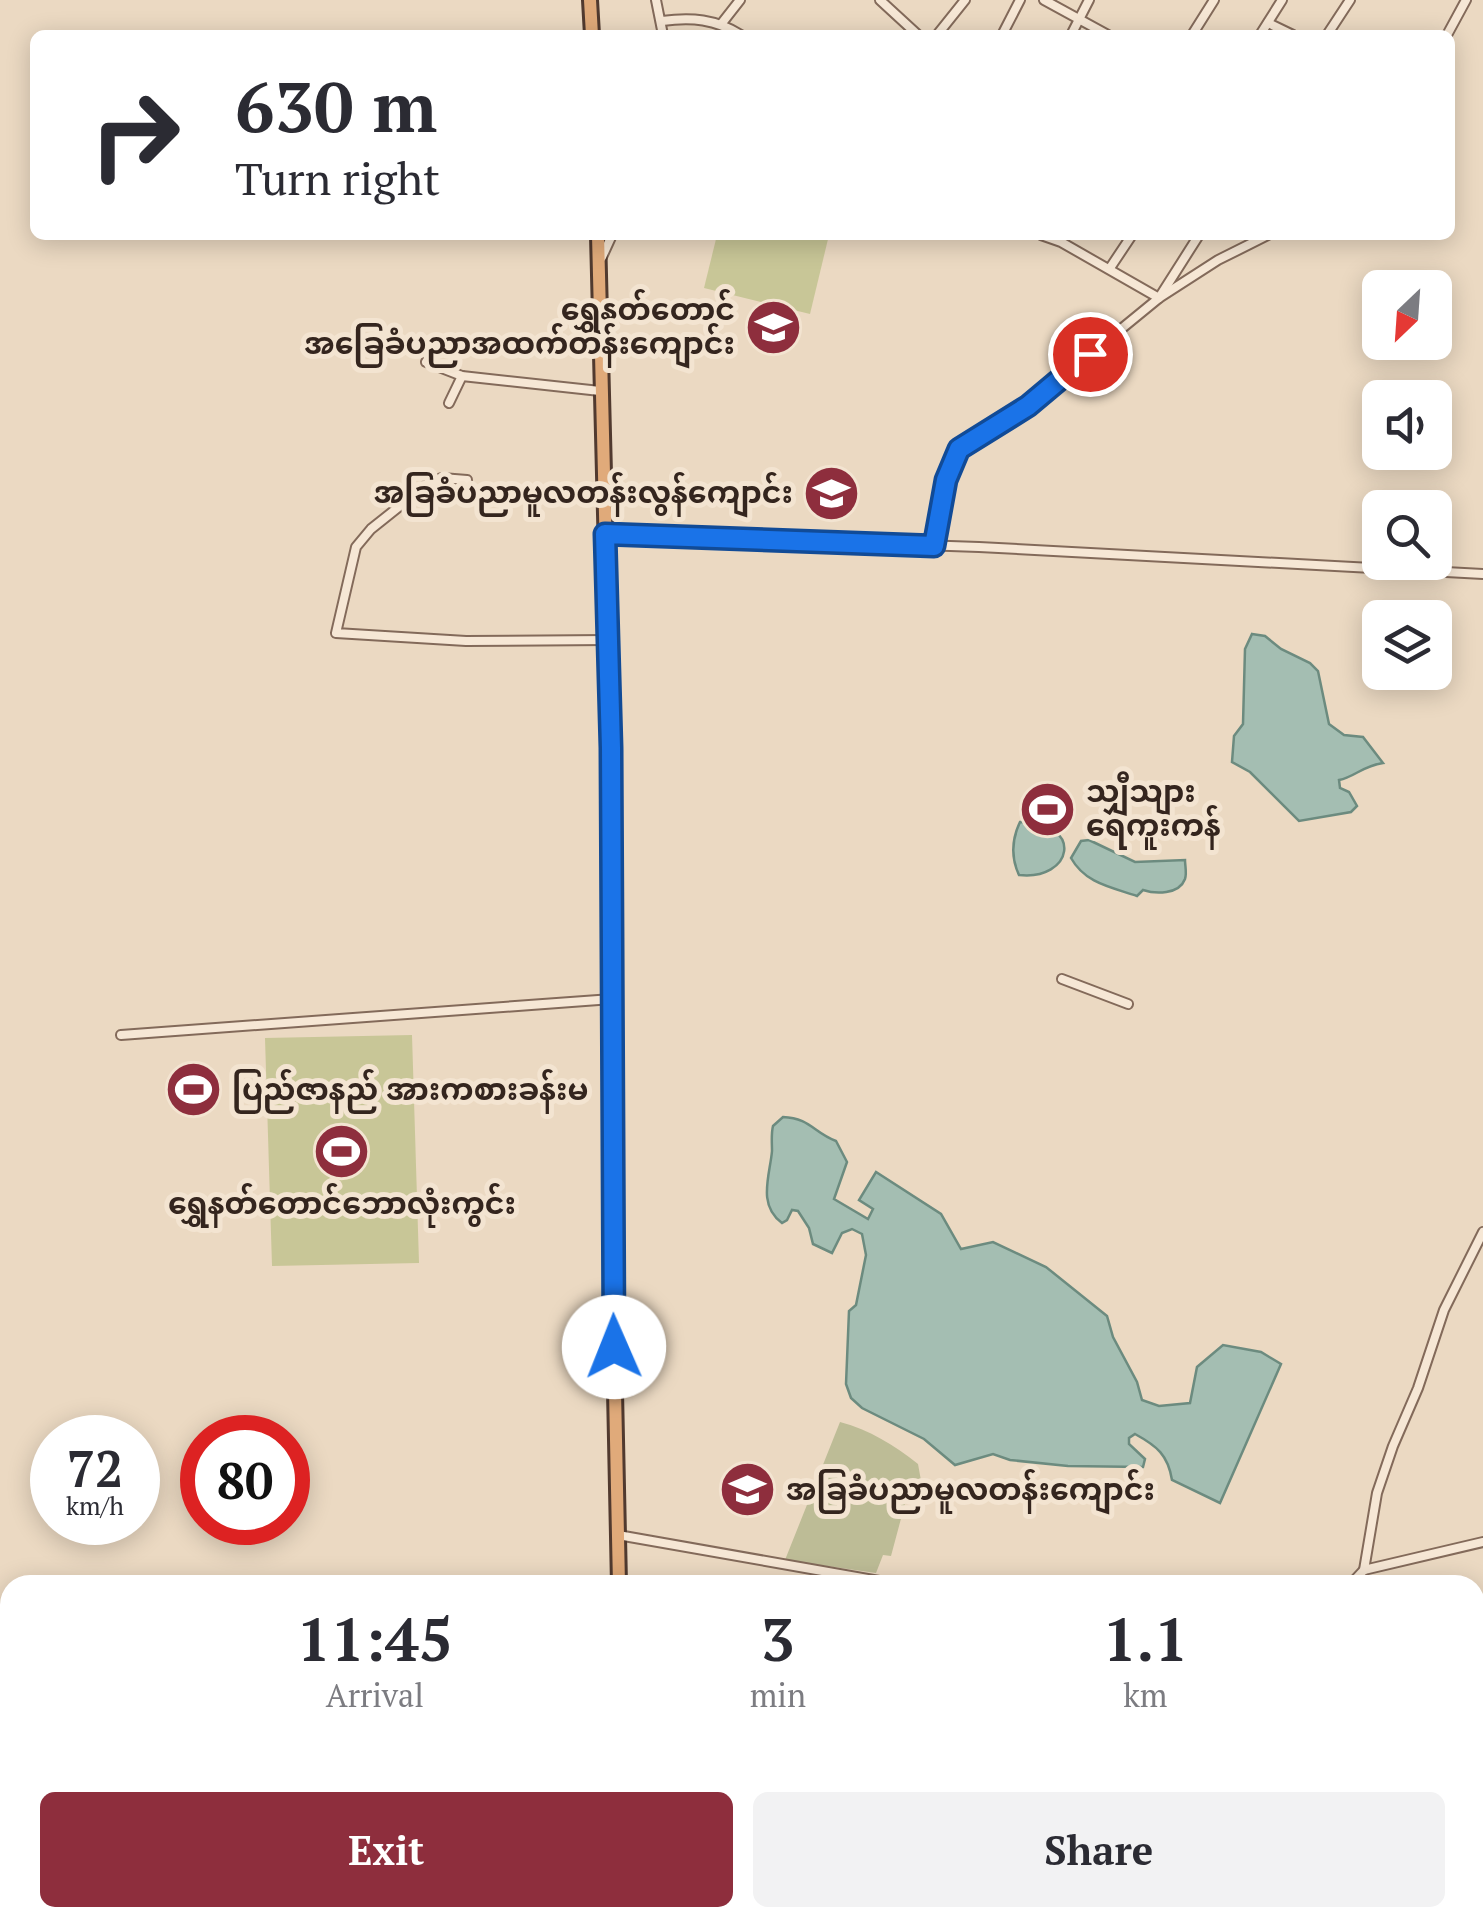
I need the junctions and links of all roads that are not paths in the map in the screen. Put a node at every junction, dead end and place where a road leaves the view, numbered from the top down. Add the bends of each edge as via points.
1 (590, 0) edge
2 (656, 0) edge
3 (740, 0) edge
4 (880, 0) edge
5 (965, 0) edge
6 (1020, 0) edge
7 (1044, 0) edge
8 (1089, 0) edge
9 (1214, 0) edge
10 (1282, 0) edge
11 (1350, 0) edge
12 (1466, 0) edge
13 (1080, 20) junction
14 (662, 21) junction
15 (1268, 22) junction
16 (722, 23) junction
17 (592, 30) edge
18 (663, 30) edge
19 (734, 30) edge
20 (913, 30) edge
21 (941, 30) edge
22 (1005, 30) edge
23 (1074, 30) edge
24 (1099, 30) edge
25 (1195, 30) edge
26 (1263, 30) edge
27 (1283, 30) edge
28 (1330, 30) edge
29 (1449, 30) edge
30 (598, 240) edge
31 (610, 240) edge
32 (1066, 240) edge
33 (1129, 240) edge
34 (1196, 240) edge
35 (1258, 240) edge
36 (599, 266) junction
37 (1110, 268) junction
38 (1159, 298) junction
39 (426, 362) dead end
40 (462, 376) junction
41 (600, 391) junction
42 (448, 403) dead end
43 (467, 480) dead end
44 (605, 534) junction
45 (934, 546) junction
46 (1483, 574) edge
47 (608, 640) junction
48 (1062, 979) dead end
49 (612, 999) junction
50 (1128, 1004) dead end
51 (122, 1035) dead end
52 (1483, 1232) edge
53 (618, 1535) junction
54 (1483, 1542) edge
55 (1364, 1570) junction
56 (619, 1575) edge
57 (845, 1575) edge
58 (1359, 1575) edge

1 - 17 highway
2 - 14 street
3 - 16 street
4 - 20 street
5 - 21 street
6 - 22 street
7 - 13 street
8 - 13 street
9 - 25 street
10 - 15 street
11 - 28 street
12 - 29 street
13 - 23 street
13 - 24 street
14 - 16 street
14 - 18 street
15 - 26 street
15 - 27 street
16 - 19 street
30 - 36 highway
31 - 36 street
32 - 37 street
33 - 37 street
34 - 38 street
35 - 38 street
36 - 41 highway
37 - 38 street
38 - 45 street via 1028,406 959,449
39 - 40 street
40 - 41 street
40 - 42 street
41 - 44 highway
43 - 47 street via 430,482 371,529 356,547 336,633
44 - 45 street
44 - 47 highway
45 - 46 street
47 - 49 highway
48 - 50 street
49 - 51 street
49 - 53 highway
52 - 55 street via 1444,1310 1393,1446
53 - 56 highway
53 - 57 street
54 - 55 street
55 - 58 street

